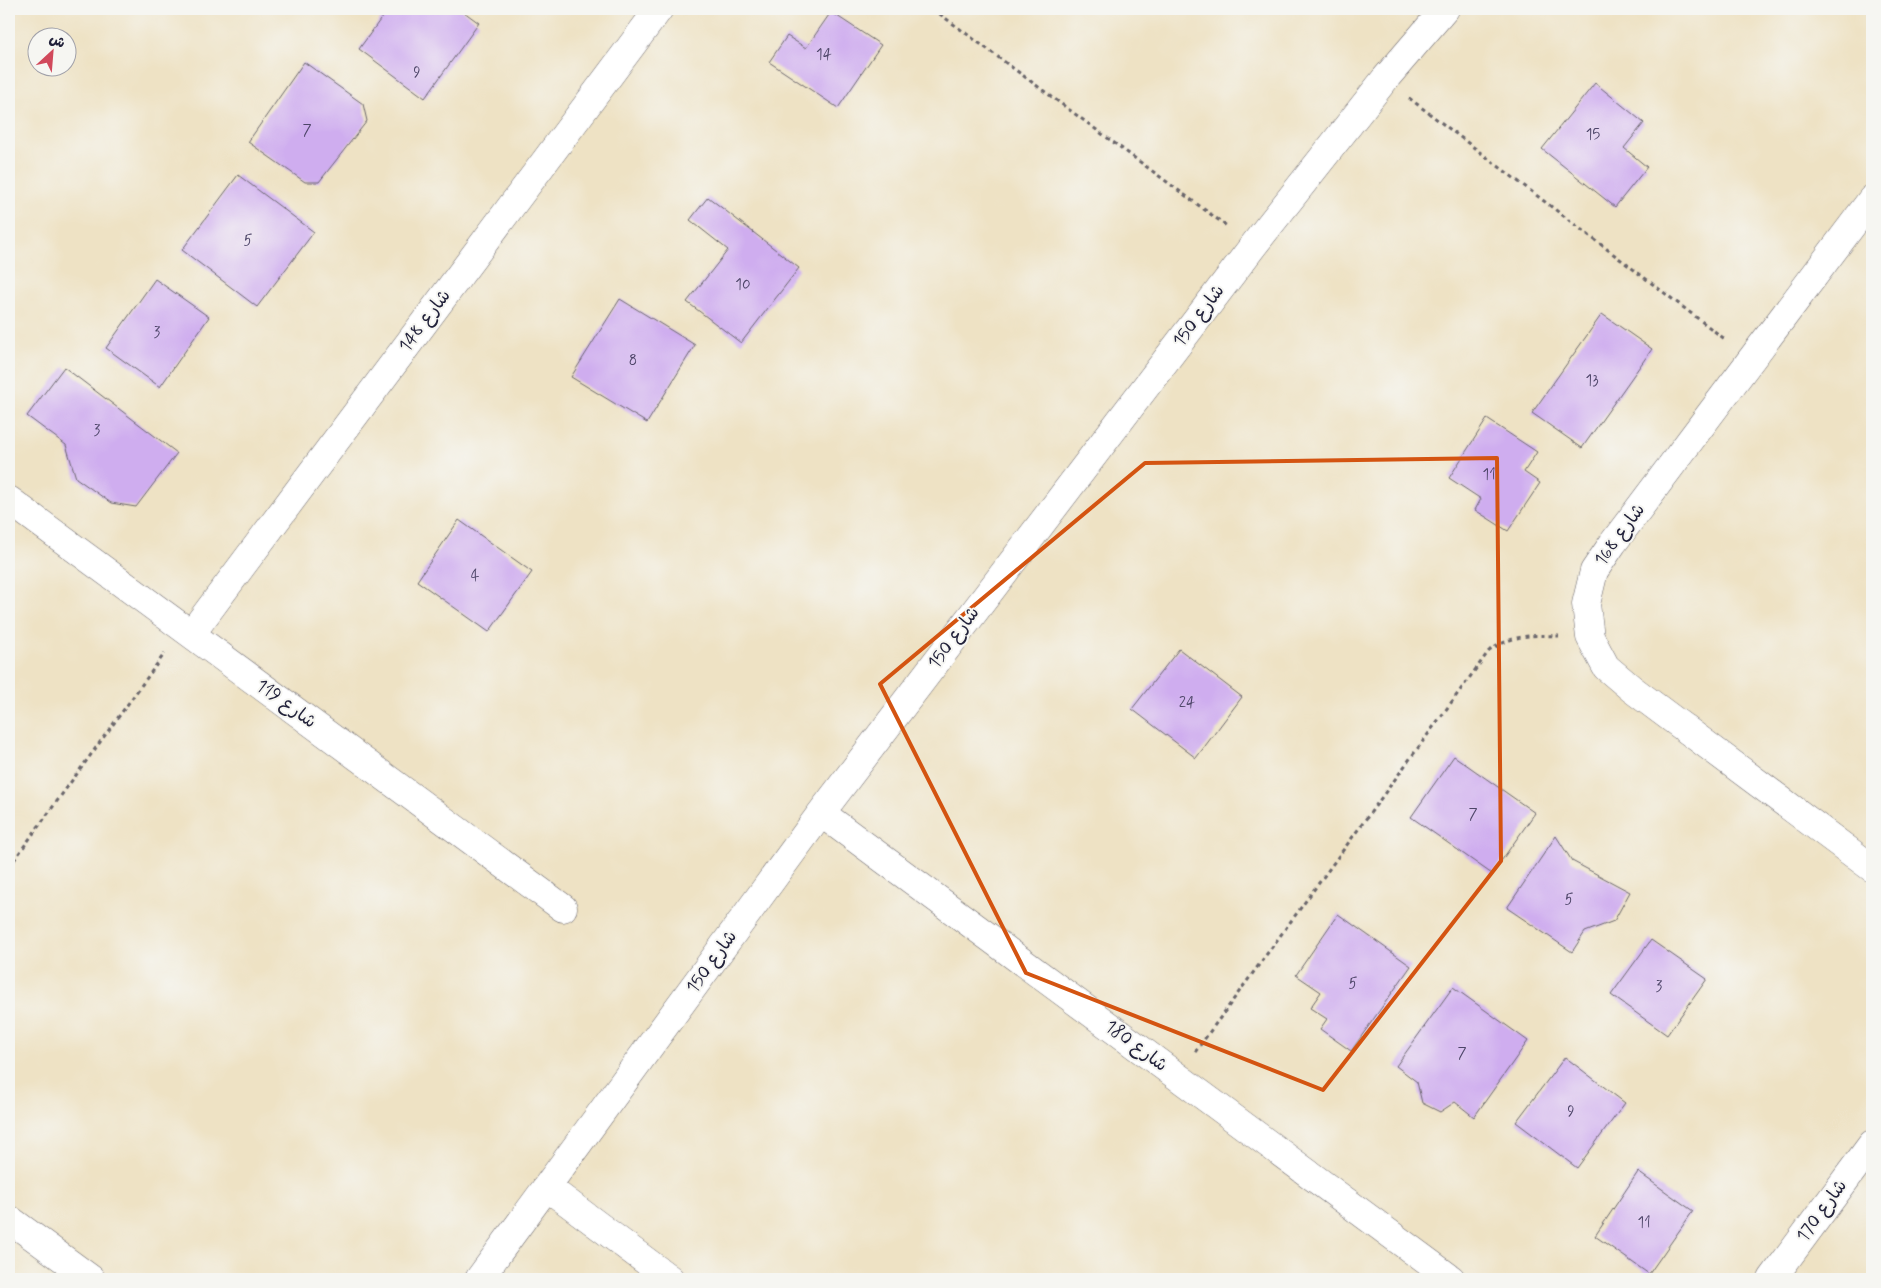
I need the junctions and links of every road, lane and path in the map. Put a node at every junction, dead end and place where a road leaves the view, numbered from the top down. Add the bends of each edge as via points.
1 (659, 9) edge
2 (933, 9) edge
3 (1445, 9) edge
4 (1385, 79) junction
5 (1872, 199) edge
6 (1253, 246) junction
7 (1752, 359) junction
8 (9, 500) edge
9 (187, 631) junction
10 (1590, 637) junction
11 (821, 813) junction
12 (9, 867) edge
13 (1872, 868) edge
14 (563, 908) dead end
15 (1177, 1076) junction
16 (1872, 1144) edge
17 (547, 1187) junction
18 (9, 1219) edge
19 (91, 1279) edge
20 (479, 1279) edge
21 (670, 1279) edge
22 (1451, 1279) edge
23 (1772, 1279) edge

1 - 9 street, شارع 148
2 - 6 path
3 - 4 street, شارع 150
4 - 6 street, شارع 150
4 - 7 path
5 - 7 street, شارع 168
6 - 11 street, شارع 150
7 - 10 street, شارع 168 via 1594,571 1586,604
8 - 9 street, شارع 119
9 - 12 path
9 - 14 street, شارع 119
10 - 13 street, شارع 168 via 1606,667 1632,689
10 - 15 path via 1517,636 1489,651
11 - 15 street, شارع 180
11 - 17 street, شارع 150
15 - 22 street, شارع 180
16 - 23 street, شارع 170
17 - 20 street, شارع 150
17 - 21 street
18 - 19 street

